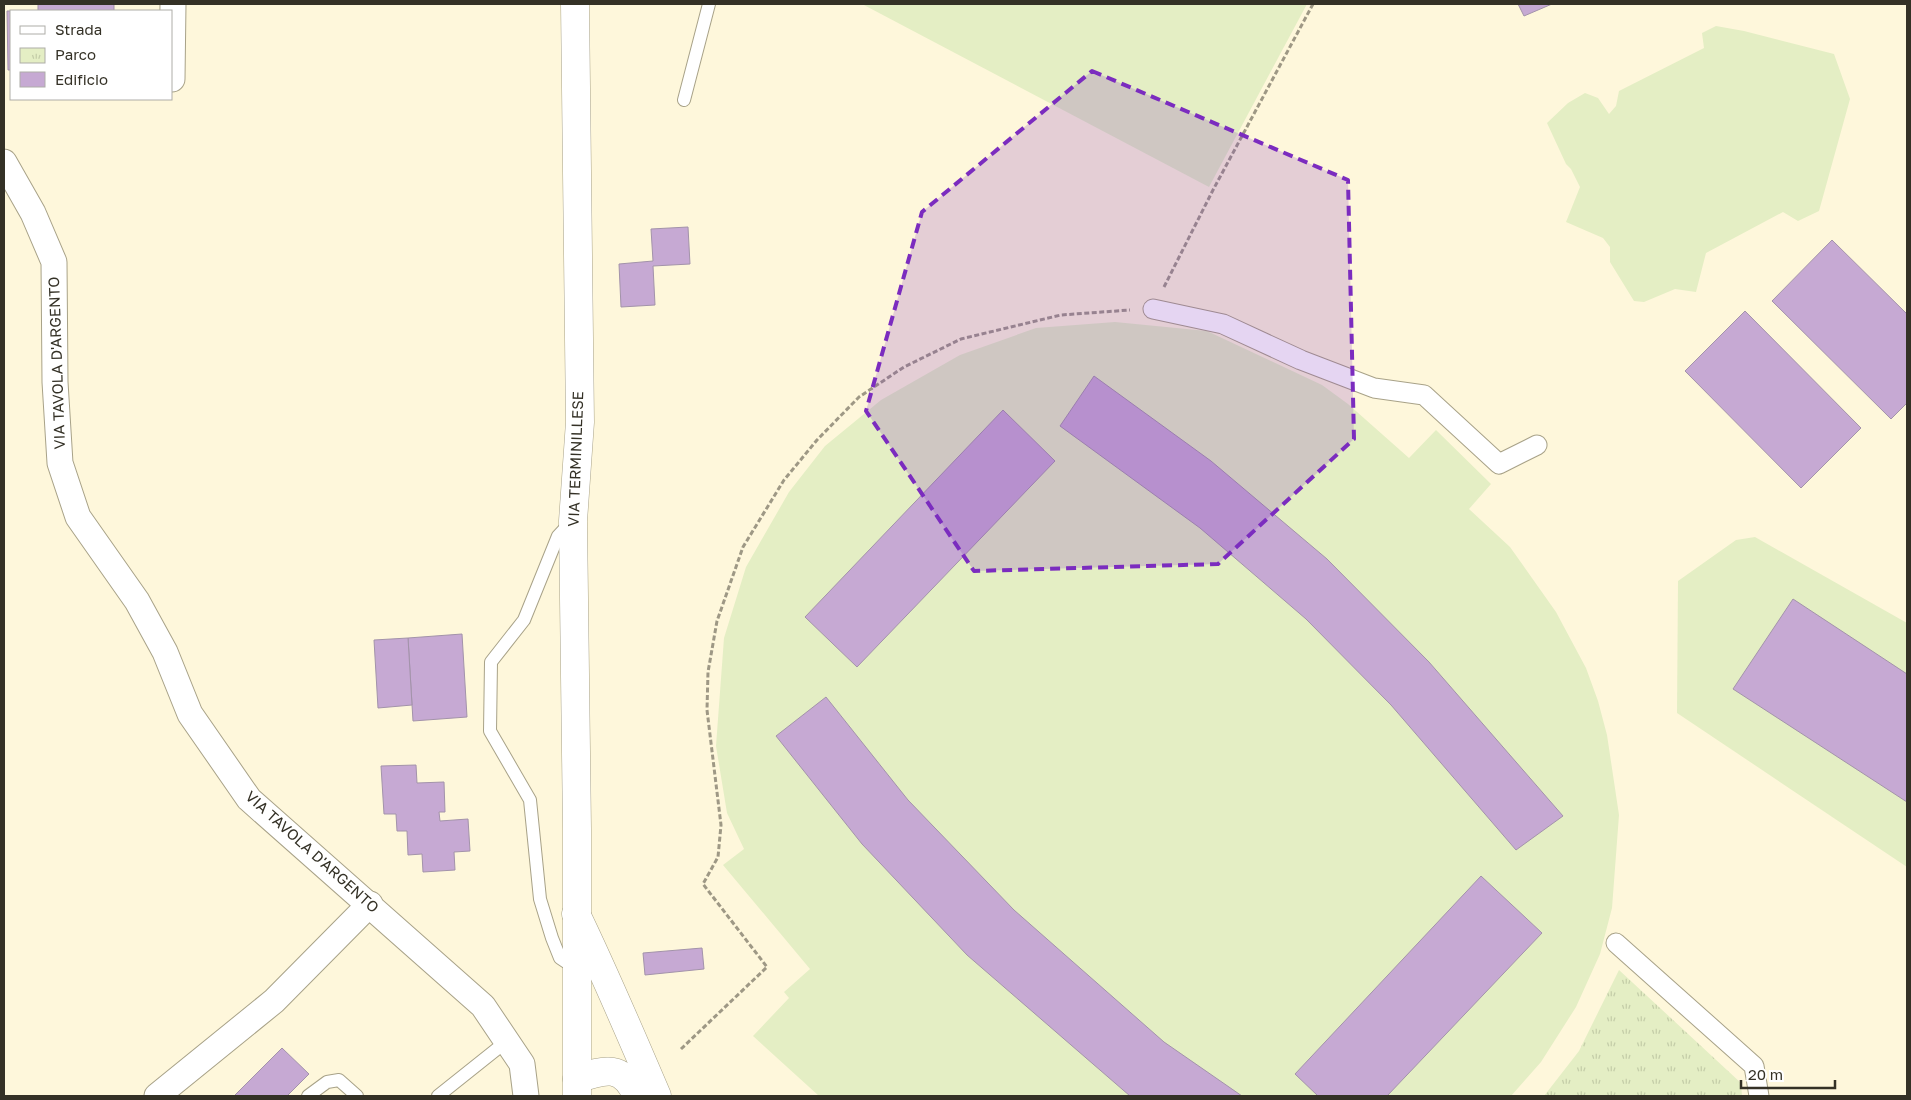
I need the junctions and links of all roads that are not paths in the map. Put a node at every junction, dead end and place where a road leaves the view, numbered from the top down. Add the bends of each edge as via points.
1 (173, 4) edge
2 (575, 4) edge
3 (710, 4) edge
4 (172, 79) edge
5 (684, 100) dead end
6 (4, 162) edge
7 (1153, 309) road end
8 (1537, 445) dead end
9 (573, 521) junction
10 (370, 904) junction
11 (576, 914) junction
12 (1616, 943) dead end
13 (577, 961) junction
14 (507, 1041) junction
15 (577, 1088) edge
16 (157, 1096) edge
17 (308, 1096) edge
18 (357, 1096) edge
19 (438, 1096) edge
20 (526, 1096) edge
21 (637, 1096) edge
22 (657, 1096) edge
23 (1759, 1096) edge

1 - 4 street
2 - 9 main road, VIA TERMINILLESE via 580,422
3 - 5 lane
6 - 10 street, VIA TAVOLA D'ARGENTO via 33,213 54,262 55,382 60,463 78,517 137,601 165,652 190,714 249,798
7 - 8 street via 1223,324 1301,360 1374,388 1424,395 1498,464
9 - 11 main road, VIA TERMINILLESE
9 - 13 lane via 558,536 524,620 492,662 490,730 530,800 540,899 552,938 560,958 566,962
10 - 14 street, VIA TAVOLA D'ARGENTO via 483,1006
10 - 16 street via 274,1001
11 - 13 main road, VIA TERMINILLESE
11 - 22 main road
12 - 23 street via 1754,1066
13 - 15 main road, VIA TERMINILLESE
14 - 19 lane
14 - 20 street, VIA TAVOLA D'ARGENTO via 522,1064
15 - 21 main road via 603,1070 611,1071 620,1074
17 - 18 lane via 327,1082 339,1080

